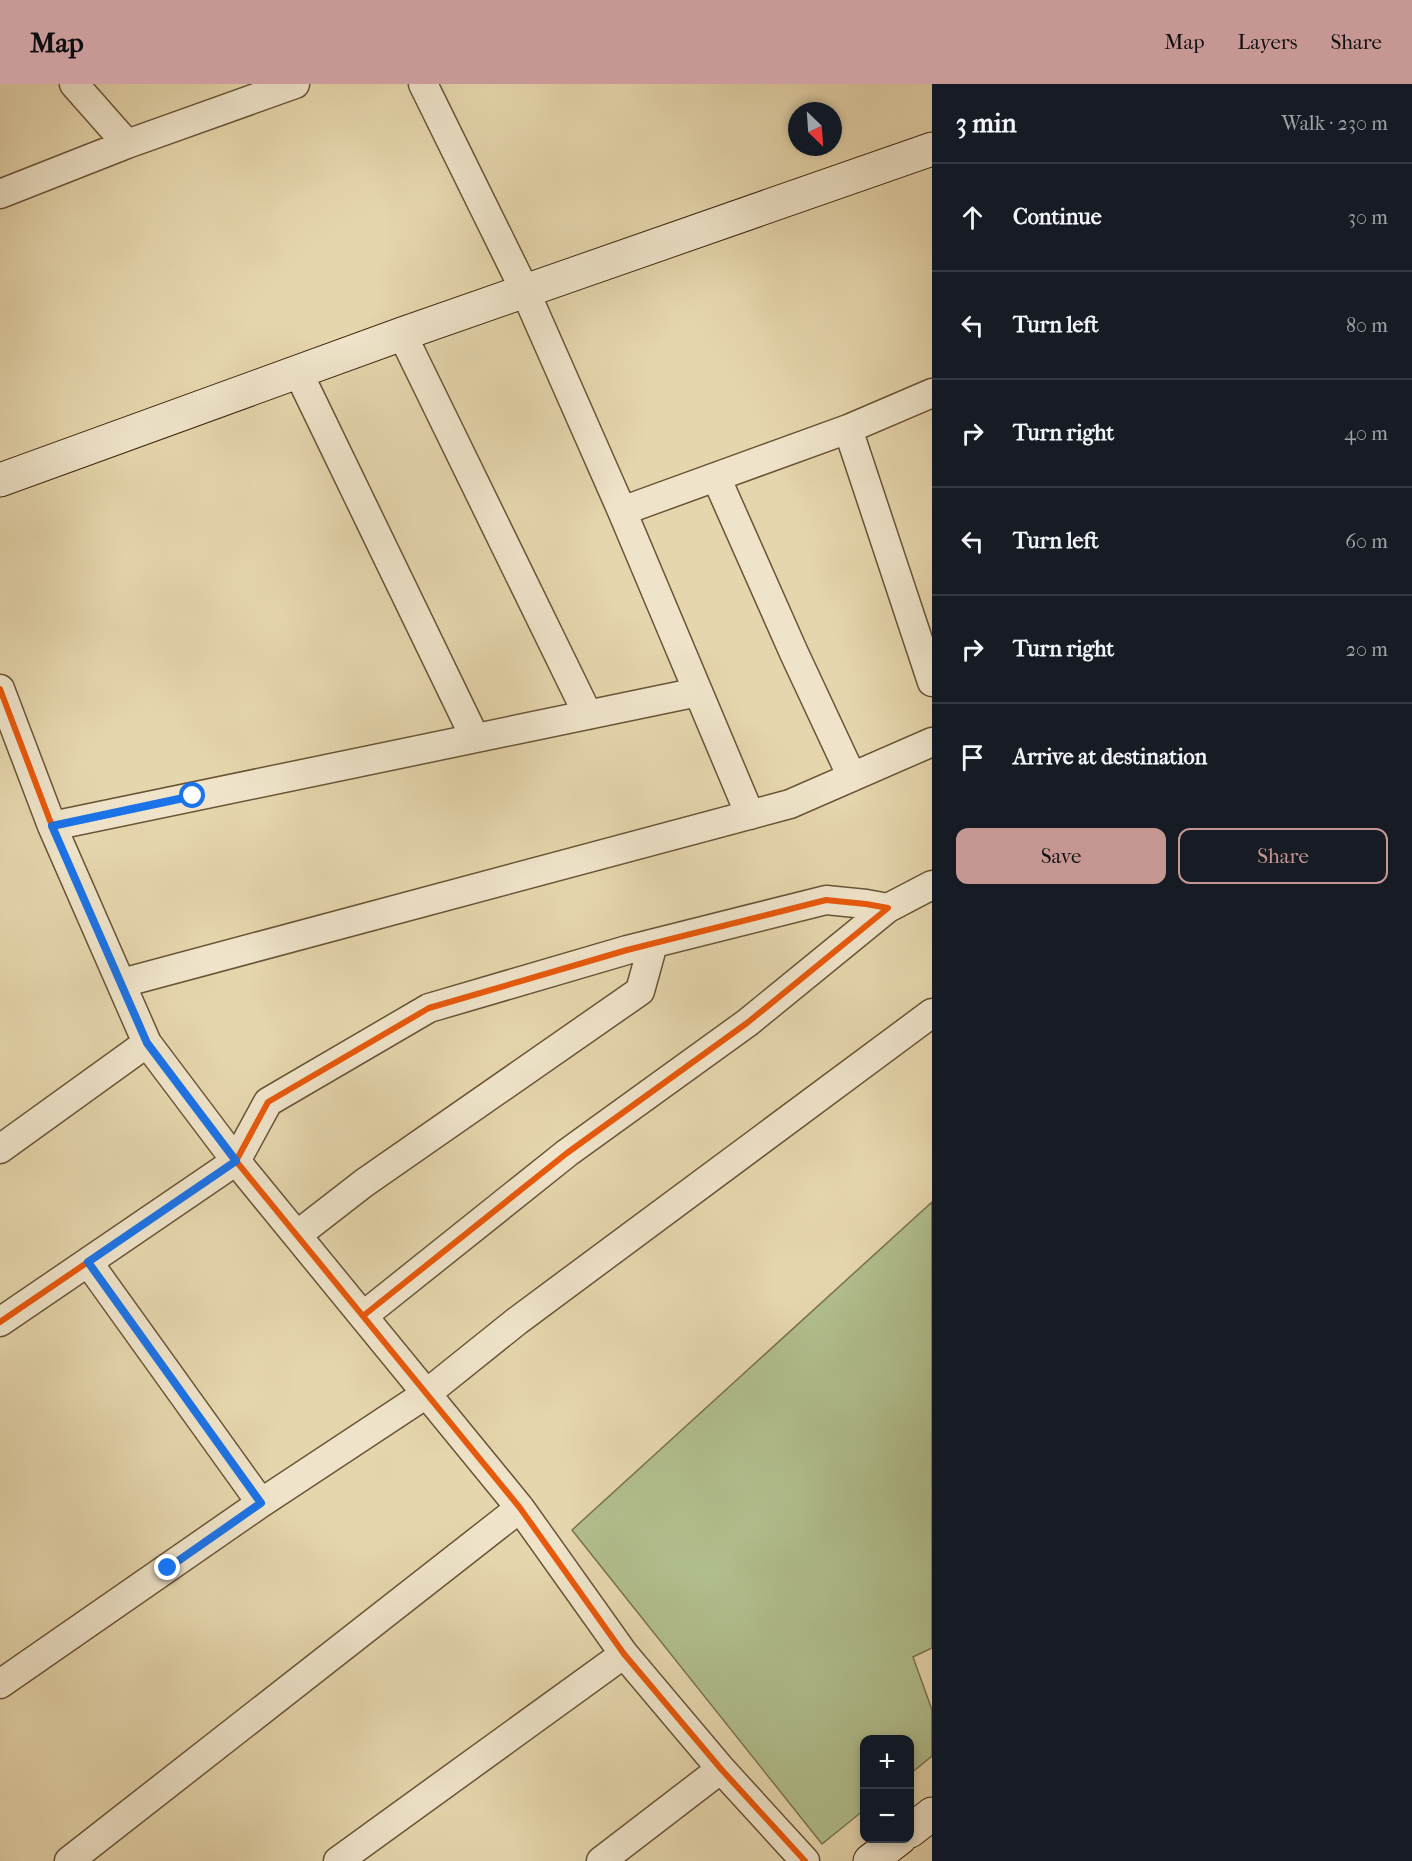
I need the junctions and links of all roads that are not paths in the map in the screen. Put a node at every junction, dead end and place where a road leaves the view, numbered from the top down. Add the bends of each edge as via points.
1 (74, 84) edge
2 (295, 84) edge
3 (423, 84) edge
4 (127, 144) junction
5 (932, 149) edge
6 (0, 194) edge
7 (525, 291) junction
8 (402, 334) junction
9 (298, 372) junction
10 (932, 393) edge
11 (848, 429) junction
12 (716, 477) junction
13 (0, 480) edge
14 (622, 511) junction
15 (932, 682) edge
16 (0, 689) edge
17 (698, 692) junction
18 (588, 715) junction
19 (475, 738) junction
20 (932, 742) edge
21 (852, 777) junction
22 (750, 814) junction
23 (52, 826) junction
24 (932, 885) edge
25 (888, 909) junction
26 (653, 944) junction
27 (122, 983) junction
28 (932, 1013) edge
29 (147, 1043) junction
30 (0, 1149) edge
31 (236, 1161) junction
32 (297, 1235) junction
33 (88, 1262) junction
34 (363, 1316) junction
35 (0, 1322) edge
36 (426, 1394) junction
37 (261, 1503) junction
38 (520, 1508) junction
39 (624, 1654) junction
40 (0, 1684) edge
41 (721, 1769) junction
42 (932, 1814) edge
43 (914, 1827) edge
44 (895, 1843) edge
45 (69, 1861) edge
46 (338, 1861) edge
47 (601, 1861) edge
48 (805, 1861) edge
49 (870, 1861) edge

1 - 4 street
2 - 4 street
3 - 7 street
4 - 6 street
5 - 7 street
7 - 8 street
7 - 14 street
8 - 9 street
8 - 18 street
9 - 13 street
9 - 19 street
10 - 11 street
11 - 12 street
11 - 15 street
12 - 14 street
12 - 21 street
14 - 17 street
16 - 23 street
17 - 18 street
17 - 22 street
18 - 19 street
19 - 23 street
20 - 21 street
21 - 22 street via 790,804
22 - 27 street
23 - 27 street
24 - 25 street
25 - 26 street via 826,900
25 - 34 street via 747,1023 567,1153
26 - 31 street via 429,1008 268,1102
26 - 32 street via 640,991 393,1163
27 - 29 street
28 - 36 street via 517,1321
29 - 30 street
29 - 31 street
31 - 32 street
31 - 33 street
32 - 34 street
33 - 35 street
33 - 37 street
34 - 36 street
36 - 37 street
36 - 38 street
37 - 40 street
38 - 39 street
38 - 45 street
39 - 41 street
39 - 46 street
41 - 47 street
41 - 48 street
42 - 43 street
44 - 49 street

